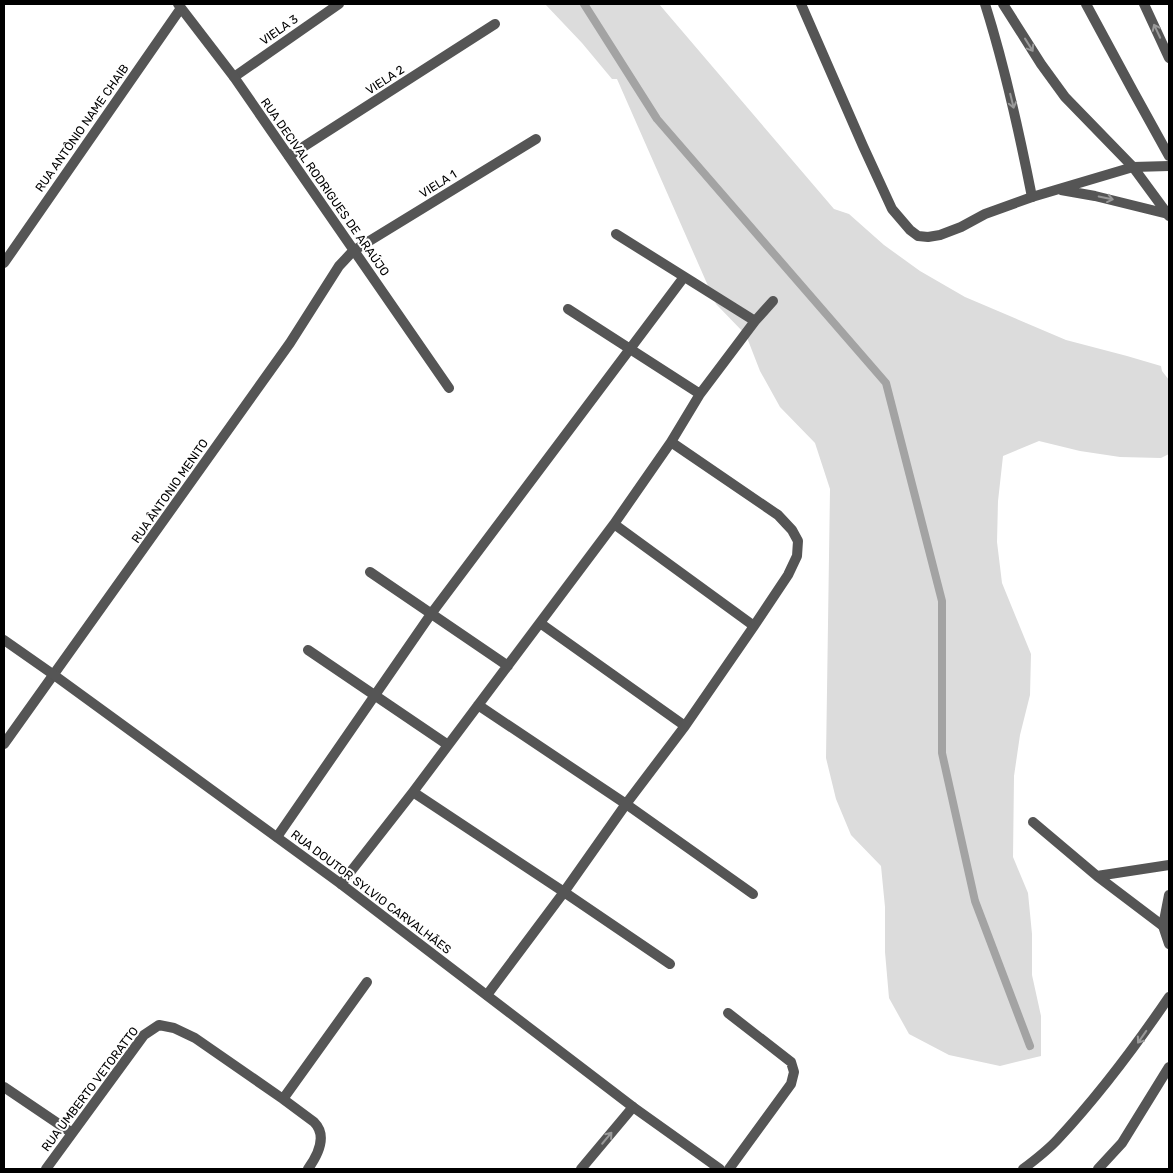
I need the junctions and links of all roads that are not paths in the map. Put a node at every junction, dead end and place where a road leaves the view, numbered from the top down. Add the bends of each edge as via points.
1 (339, 4) edge
2 (801, 4) edge
3 (984, 4) edge
4 (1003, 4) edge
5 (1086, 4) edge
6 (1144, 4) edge
7 (182, 5) edge
8 (495, 24) dead end
9 (1169, 58) edge
10 (234, 77) junction
11 (536, 139) dead end
12 (289, 156) junction
13 (1169, 156) edge
14 (1169, 166) edge
15 (1133, 167) junction
16 (1058, 190) junction
17 (1032, 196) junction
18 (1168, 215) edge
19 (616, 234) dead end
20 (353, 251) junction
21 (4, 263) edge
22 (684, 277) junction
23 (773, 301) dead end
24 (568, 309) dead end
25 (755, 321) junction
26 (630, 350) junction
27 (449, 388) dead end
28 (700, 394) junction
29 (671, 442) junction
30 (614, 524) junction
31 (370, 572) dead end
32 (432, 614) junction
33 (540, 623) junction
34 (754, 626) junction
35 (4, 640) edge
36 (308, 650) dead end
37 (508, 666) junction
38 (54, 675) junction
39 (374, 695) junction
40 (478, 705) junction
41 (685, 726) junction
42 (4, 744) edge
43 (448, 745) junction
44 (413, 792) junction
45 (626, 804) junction
46 (1033, 822) dead end
47 (277, 837) junction
48 (1169, 864) edge
49 (1097, 876) junction
50 (341, 884) junction
51 (564, 892) junction
52 (753, 894) dead end
53 (1169, 895) edge
54 (1163, 926) junction
55 (1169, 944) edge
56 (670, 964) dead end
57 (367, 982) dead end
58 (487, 996) junction
59 (1169, 997) edge
60 (728, 1013) dead end
61 (1169, 1067) edge
62 (4, 1087) edge
63 (283, 1098) junction
64 (633, 1107) junction
65 (72, 1133) junction
66 (46, 1169) edge
67 (308, 1169) edge
68 (580, 1169) edge
69 (720, 1169) edge
70 (729, 1169) edge
71 (1023, 1169) edge
72 (1098, 1169) edge

1 - 10 street, VIELA 3
2 - 17 street via 892,209 910,230 918,236 940,235
3 -> 17 street via 1018,126
4 -> 15 street via 1066,97
5 - 13 street
9 -> 6 street
7 - 10 street, RUA DECIVAL RODRIGUES DE ARAÚJO
7 - 21 street, RUA ANTÔNIO NAME CHAIB
8 - 12 street, VIELA 2
10 - 12 street, RUA DECIVAL RODRIGUES DE ARAÚJO
11 - 20 street, VIELA 1
12 - 20 street, RUA DECIVAL RODRIGUES DE ARAÚJO
14 - 15 street
15 - 16 street
15 - 18 street
16 - 17 street
16 -> 18 street
19 - 22 street
20 - 27 street, RUA DECIVAL RODRIGUES DE ARAÚJO
20 - 38 street, RUA ÂNTONIO MENITO via 334,273 290,343
22 - 25 street
22 - 26 street
23 - 25 street
24 - 26 street
25 - 28 street
26 - 28 street
26 - 32 street
28 - 29 street
29 - 30 street
29 - 34 street via 778,515 798,541 797,556 791,568
30 - 33 street
30 - 34 street
31 - 32 street
32 - 37 street
32 - 39 street
33 - 37 street
33 - 41 street
34 - 41 street
35 - 38 street, RUA DOUTOR SYLVIO CARVALHÃES
36 - 39 street
37 - 40 street
38 - 42 street, RUA ÂNTONIO MENITO
38 - 47 street, RUA DOUTOR SYLVIO CARVALHÃES
39 - 43 street
39 - 47 street
40 - 43 street
40 - 45 street
41 - 45 street
43 - 44 street
44 - 50 street
44 - 51 street
45 - 51 street
45 - 52 street
46 - 49 street
47 - 50 street, RUA DOUTOR SYLVIO CARVALHÃES
48 - 49 street
49 - 54 street
50 - 58 street, RUA DOUTOR SYLVIO CARVALHÃES
51 - 56 street
51 - 58 street
53 - 54 street
54 - 55 street
57 - 63 street
58 - 64 street, RUA DOUTOR SYLVIO CARVALHÃES
59 -> 71 street via 1106,1084 1057,1141
60 - 70 street via 792,1062 794,1072 791,1084
61 - 72 street via 1122,1143
62 - 65 street
63 - 65 street, RUA UMBERTO VETORATTO via 195,1038 159,1025 144,1035
63 - 67 street, RUA UMBERTO VETORATTO via 314,1122 321,1132 321,1145
68 -> 64 street
64 - 69 street, RUA DOUTOR SYLVIO CARVALHÃES
65 - 66 street, RUA UMBERTO VETORATTO

